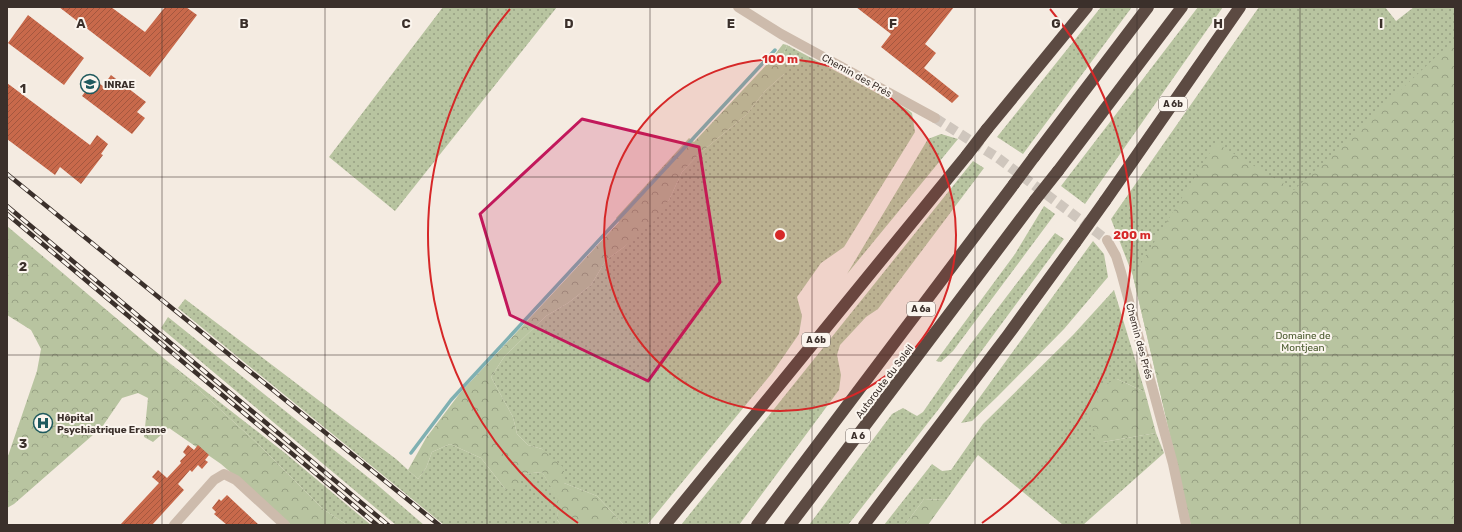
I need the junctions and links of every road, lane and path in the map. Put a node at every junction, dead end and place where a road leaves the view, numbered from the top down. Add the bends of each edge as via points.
1 (738, 7) edge
2 (1086, 7) edge
3 (1148, 7) edge
4 (1182, 7) edge
5 (1240, 7) edge
6 (935, 118) tunnel mouth
7 (1107, 240) tunnel mouth
8 (924, 347) joint
9 (174, 525) edge
10 (285, 525) edge
11 (664, 525) edge
12 (757, 525) edge
13 (790, 525) edge
14 (864, 525) edge
15 (1186, 525) edge

1 - 6 street, Chemin des Prés via 781,34
2 - 11 highway, A 6b, bridge
3 - 12 highway, A 6a, bridge
4 - 8 highway, A 6a, bridge
5 - 14 highway, A 6b, bridge via 1075,243
7 - 15 street, Chemin des Prés via 1121,272 1168,444
8 - 13 highway, Autoroute du Soleil / A 6
9 - 10 street via 214,480 224,474 236,480

